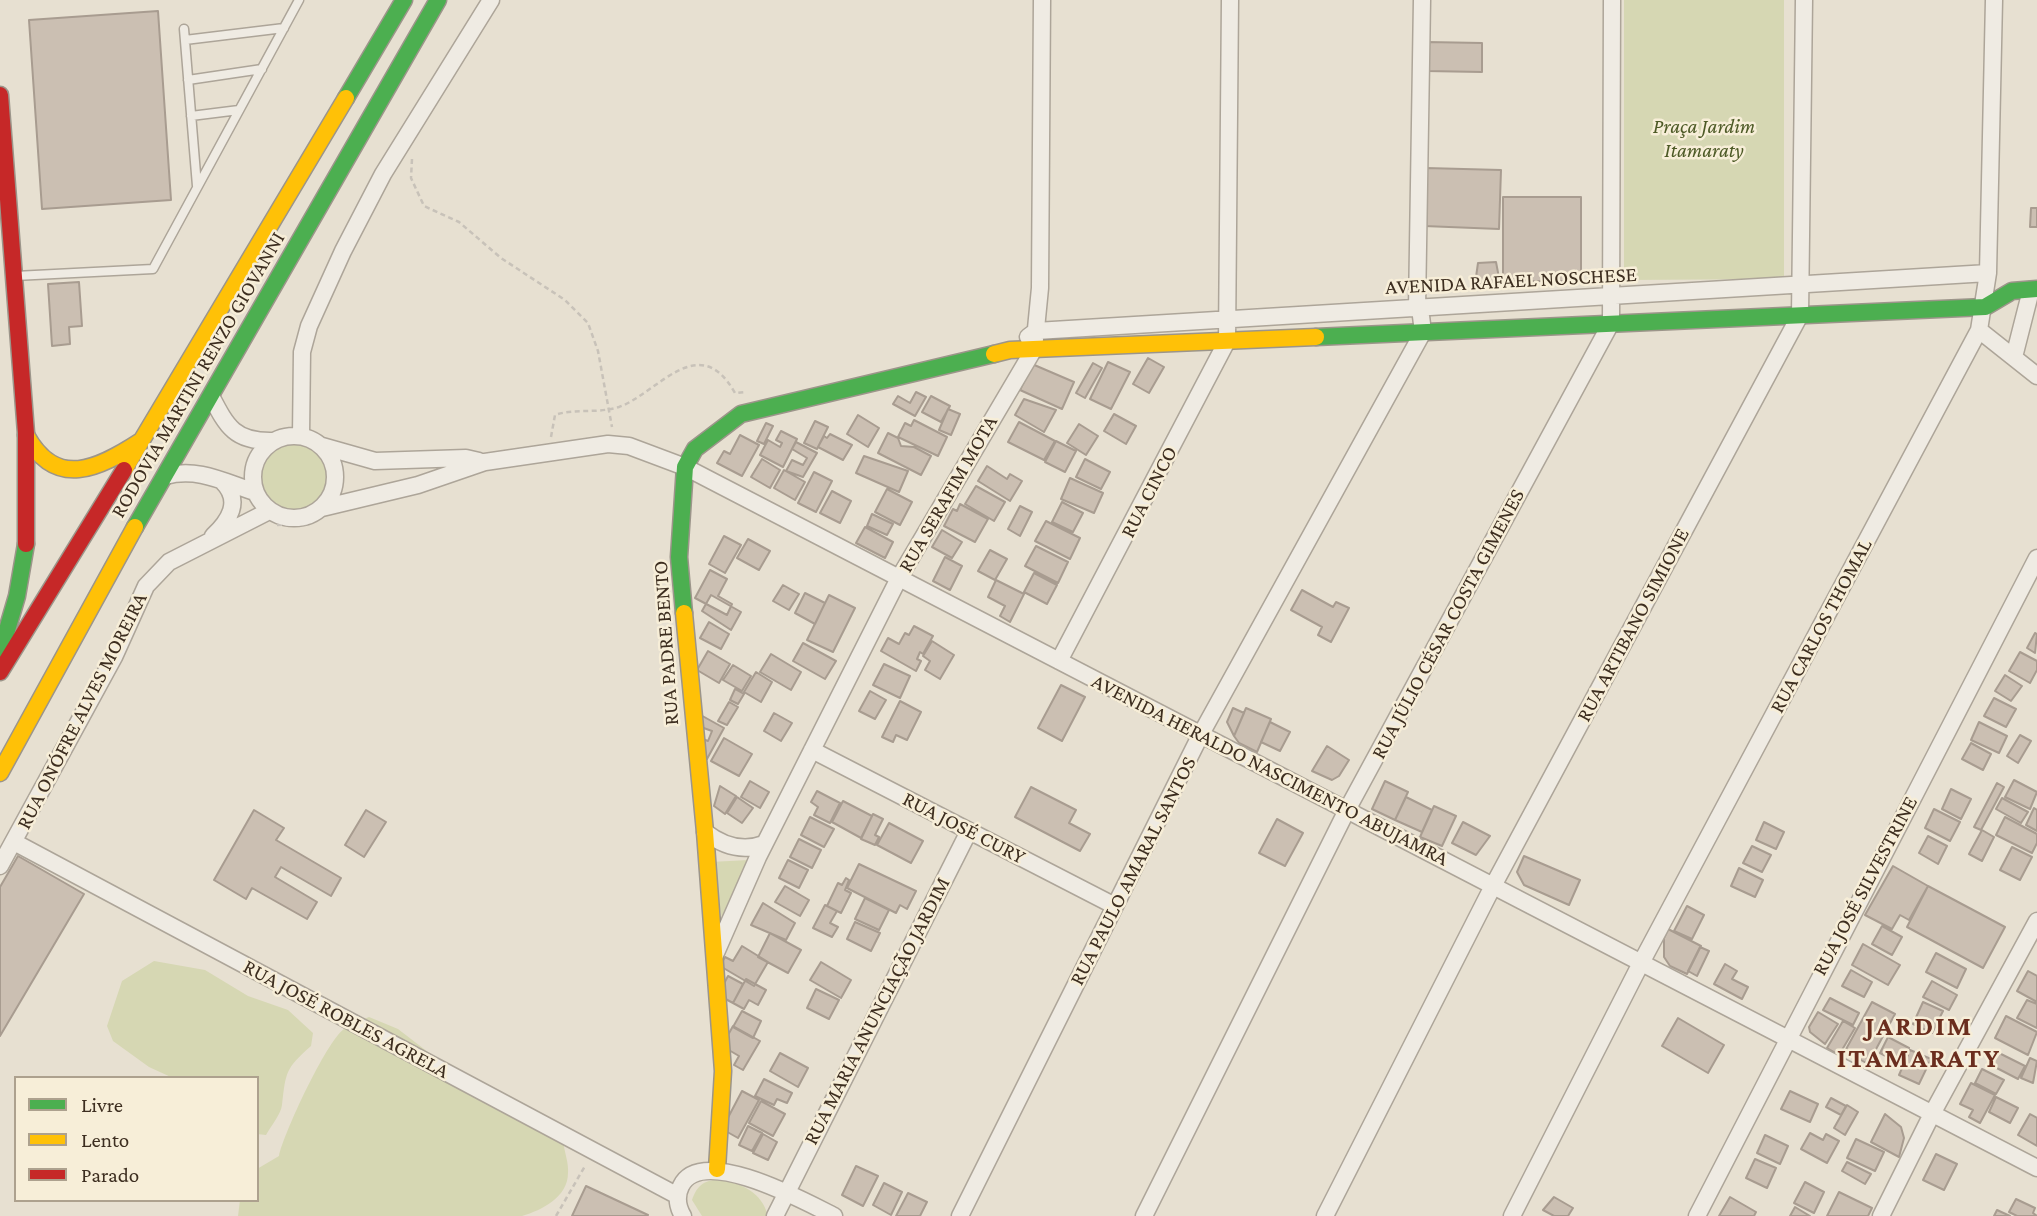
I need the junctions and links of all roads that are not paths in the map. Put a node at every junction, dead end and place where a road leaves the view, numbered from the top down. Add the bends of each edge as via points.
1 (291, 0) edge
2 (299, 0) edge
3 (404, 0) edge
4 (438, 0) edge
5 (491, 0) edge
6 (1029, 0) edge
7 (1042, 0) edge
8 (1230, 0) edge
9 (1422, 0) edge
10 (1612, 0) edge
11 (1804, 0) edge
12 (1994, 0) edge
13 (293, 11) junction
14 (284, 28) junction
15 (184, 29) dead end
16 (185, 40) junction
17 (1041, 42) junction
18 (262, 69) junction
19 (188, 80) junction
20 (0, 95) edge
21 (239, 110) junction
22 (191, 116) junction
23 (197, 188) junction
24 (1988, 273) junction
25 (14, 276) junction
26 (1799, 285) junction
27 (2034, 290) edge
28 (2012, 291) junction
29 (1609, 296) junction
30 (8, 300) edge
31 (1985, 307) junction
32 (1418, 308) junction
33 (1800, 315) junction
34 (1227, 320) junction
35 (1611, 323) junction
36 (1979, 330) junction
37 (1035, 331) junction
38 (1423, 332) junction
39 (1227, 341) junction
40 (1034, 349) junction
41 (1010, 350) junction
42 (2014, 357) junction
43 (2037, 376) edge
44 (211, 396) junction
45 (26, 433) junction
46 (301, 436) junction
47 (142, 439) junction
48 (273, 441) junction
49 (322, 446) junction
50 (485, 462) junction
51 (685, 467) junction
52 (165, 476) junction
53 (223, 482) junction
54 (255, 492) junction
55 (318, 514) junction
56 (268, 517) junction
57 (208, 540) junction
58 (2037, 558) edge
59 (899, 578) junction
60 (0, 654) edge
61 (1059, 661) junction
62 (0, 672) edge
63 (1201, 734) junction
64 (812, 750) junction
65 (0, 773) edge
66 (1347, 810) junction
67 (969, 831) junction
68 (705, 832) junction
69 (14, 842) junction
70 (764, 844) junction
71 (0, 866) edge
72 (1493, 886) junction
73 (1115, 906) junction
74 (2037, 921) edge
75 (715, 955) junction
76 (1641, 963) junction
77 (1786, 1038) junction
78 (1932, 1114) junction
79 (2037, 1168) edge
80 (717, 1169) junction
81 (786, 1191) junction
82 (678, 1196) junction
83 (825, 1214) edge
84 (683, 1216) edge
85 (775, 1216) edge
86 (960, 1216) edge
87 (1144, 1216) edge
88 (1325, 1216) edge
89 (1512, 1216) edge
90 (1697, 1216) edge
91 (1881, 1216) edge

1 - 13 lane
2 - 13 lane
3 - 47 street, RODOVIA MARTINI RENZO GIOVANNI
4 - 44 street, RODOVIA MARTINI RENZO GIOVANNI
5 - 46 street via 404,139 342,251 309,326 302,352
6 - 17 street
7 - 17 street, RUA SERAFIM MOTA
8 - 34 street, RUA CINCO
9 - 32 street
10 - 29 street
11 - 26 street
12 - 24 street, RUA CARLOS THOMAL
13 - 14 lane
14 - 16 lane
14 - 18 lane
15 - 16 lane
16 - 19 lane
17 - 37 street, RUA SERAFIM MOTA via 1040,288
18 - 19 lane
18 - 21 lane
19 - 22 lane
20 - 25 street
21 - 22 lane
21 - 23 lane
22 - 23 lane
23 - 25 lane via 153,269
24 - 26 street, AVENIDA RAFAEL NOSCHESE
24 - 28 street
24 - 31 street, RUA CARLOS THOMAL
25 - 30 street
26 - 29 street, AVENIDA RAFAEL NOSCHESE
26 - 33 street
27 - 28 street
27 - 42 street
28 - 31 street
29 - 32 street, AVENIDA RAFAEL NOSCHESE
29 - 35 street
30 - 45 street
31 - 33 street
31 - 36 street, RUA CARLOS THOMAL
32 - 34 street, AVENIDA RAFAEL NOSCHESE
32 - 38 street
33 - 35 street
33 - 72 street, RUA ARTIBANO SIMIONE
34 - 37 street, AVENIDA RAFAEL NOSCHESE
34 - 39 street, RUA CINCO
35 - 38 street
35 - 66 street, RUA JÚLIO CÉSAR COSTA GIMENES
36 - 42 street
36 - 76 street, RUA CARLOS THOMAL
37 - 40 street, RUA SERAFIM MOTA
37 - 41 street
38 - 39 street
38 - 63 street, RUA PAULO AMARAL SANTOS
39 - 40 street
39 - 61 street, RUA CINCO
40 - 41 street
40 - 59 street, RUA SERAFIM MOTA
41 - 51 street via 741,414 695,449
42 - 43 street
44 - 48 street via 235,432 256,442
44 - 52 street, RODOVIA MARTINI RENZO GIOVANNI
45 - 47 street via 32,450 46,464 66,469 90,469 118,457
45 - 60 street via 26,544
46 - 48 street
46 - 49 street
47 - 62 street, RODOVIA MARTINI RENZO GIOVANNI
48 - 54 street via 253,469
49 - 50 street, AVENIDA HERALDO NASCIMENTO ABUJAMRA via 375,461 466,458
49 - 55 street via 331,457 335,477 331,498
50 - 51 street, AVENIDA HERALDO NASCIMENTO ABUJAMRA via 616,444
50 - 55 street, AVENIDA HERALDO NASCIMENTO ABUJAMRA
51 - 59 street, AVENIDA HERALDO NASCIMENTO ABUJAMRA
51 - 68 street, RUA PADRE BENTO via 679,557
52 - 53 street via 189,471
52 - 65 street, RODOVIA MARTINI RENZO GIOVANNI
53 - 54 street
53 - 57 street via 233,505 224,524
54 - 56 street
55 - 56 street
56 - 57 street, RUA ONÓFRE ALVES MOREIRA
57 - 69 street, RUA ONÓFRE ALVES MOREIRA via 169,562 146,586 114,657
58 - 77 street, RUA JOSÉ SILVESTRINE
59 - 61 street, AVENIDA HERALDO NASCIMENTO ABUJAMRA
59 - 64 street, RUA SERAFIM MOTA
61 - 63 street, AVENIDA HERALDO NASCIMENTO ABUJAMRA
63 - 66 street, AVENIDA HERALDO NASCIMENTO ABUJAMRA
63 - 73 street, RUA PAULO AMARAL SANTOS
64 - 67 street, RUA JOSÉ CURY
64 - 70 street, RUA SERAFIM MOTA
66 - 72 street, AVENIDA HERALDO NASCIMENTO ABUJAMRA
66 - 87 street, RUA JÚLIO CÉSAR COSTA GIMENES
67 - 73 street, RUA JOSÉ CURY
67 - 81 street, RUA MARIA ANUNCIAÇÃO JARDIM
68 - 70 street via 734,846
68 - 75 street, RUA PADRE BENTO
69 - 71 street, RUA ONÓFRE ALVES MOREIRA
69 - 82 street, RUA JOSÉ ROBLES AGRELA
70 - 75 street, RUA SERAFIM MOTA
72 - 76 street, AVENIDA HERALDO NASCIMENTO ABUJAMRA
72 - 88 street, RUA ARTIBANO SIMIONE
73 - 86 street, RUA PAULO AMARAL SANTOS
74 - 78 street
75 - 80 street, RUA PADRE BENTO via 723,1071
76 - 77 street, AVENIDA HERALDO NASCIMENTO ABUJAMRA
76 - 89 street, RUA CARLOS THOMAL
77 - 78 street, AVENIDA HERALDO NASCIMENTO ABUJAMRA
77 - 90 street, RUA JOSÉ SILVESTRINE
78 - 79 street, AVENIDA HERALDO NASCIMENTO ABUJAMRA
78 - 91 street
80 - 81 street
80 - 82 street via 684,1180
81 - 83 street
81 - 85 street, RUA MARIA ANUNCIAÇÃO JARDIM
82 - 84 street

